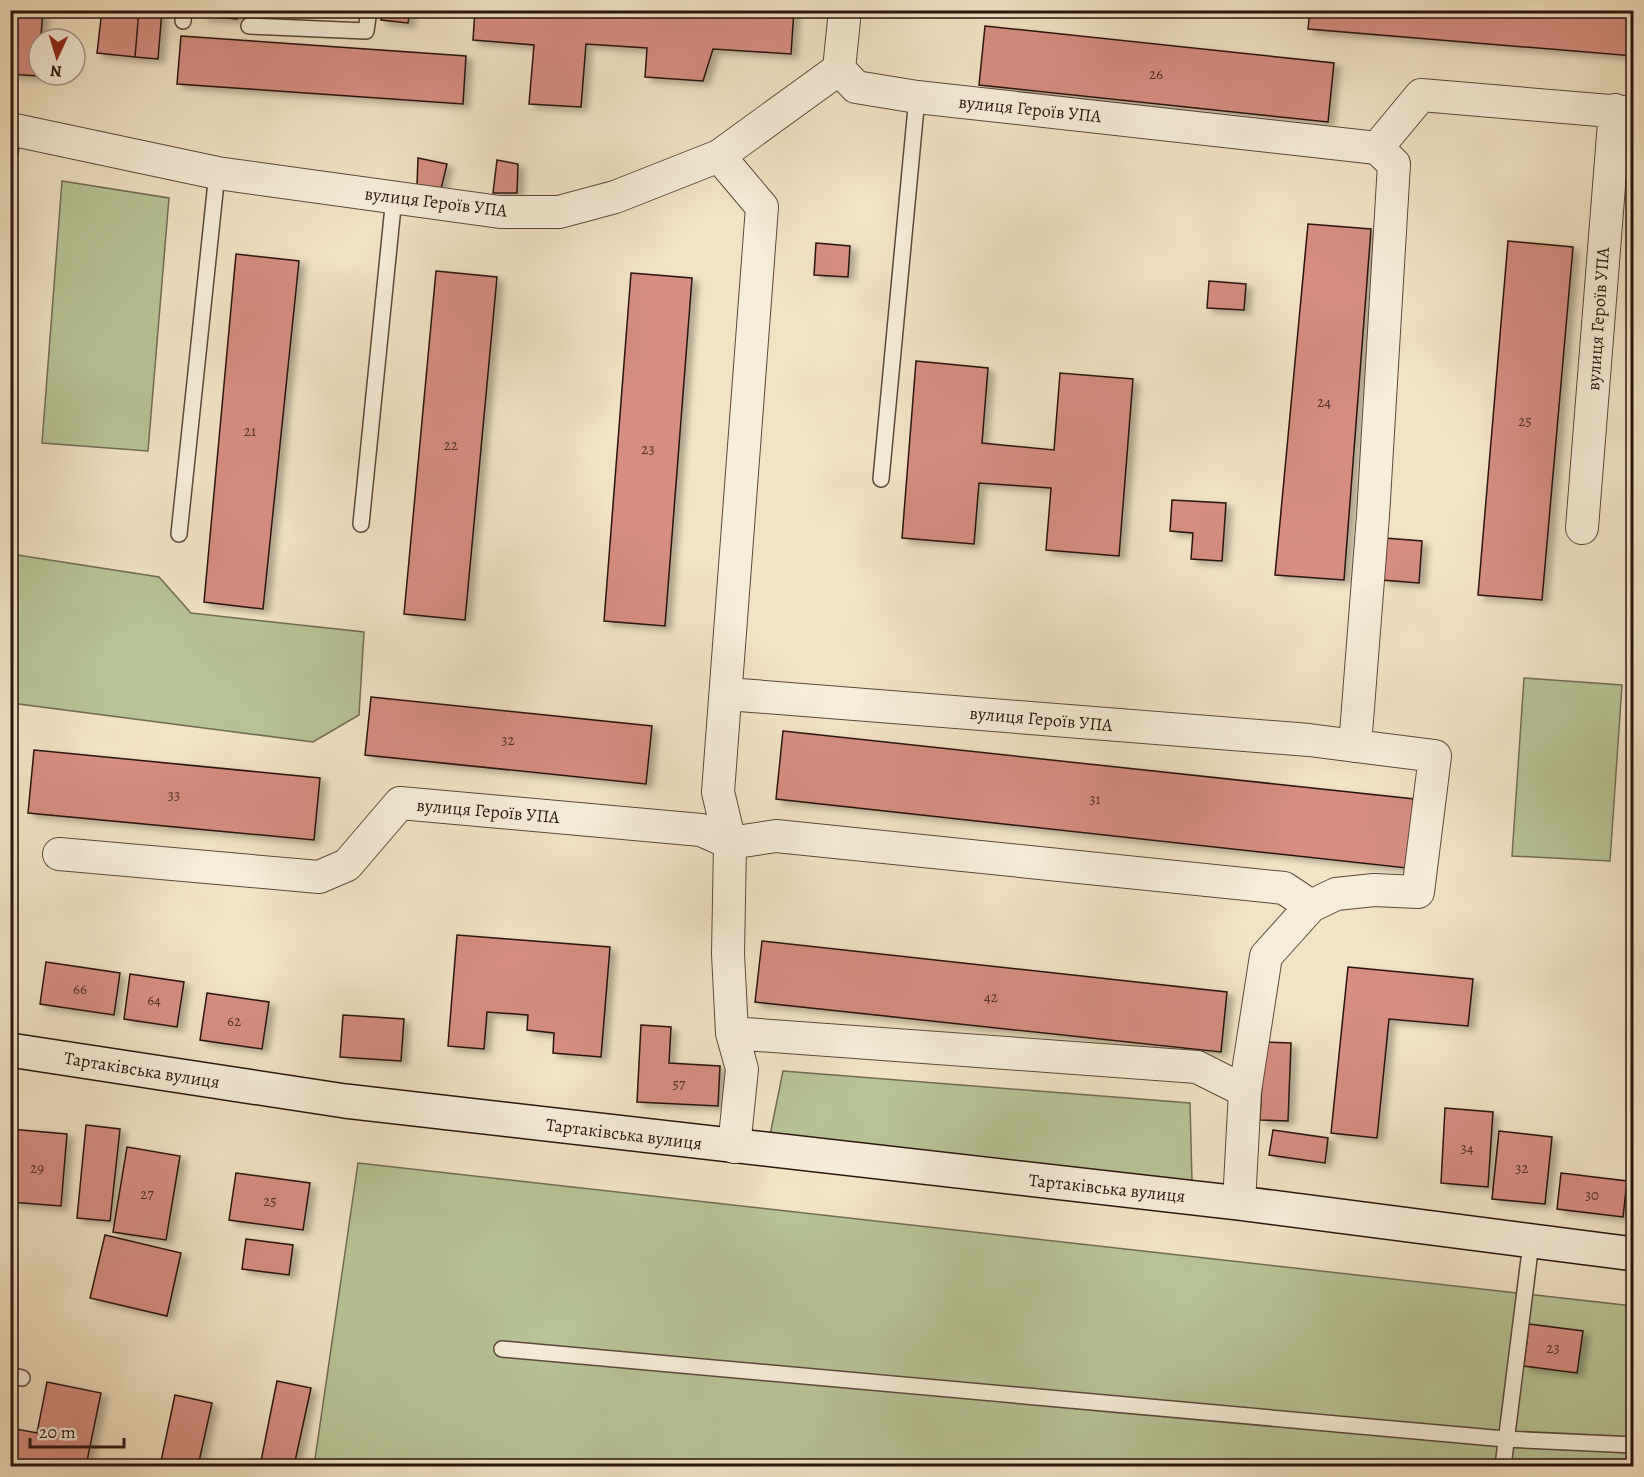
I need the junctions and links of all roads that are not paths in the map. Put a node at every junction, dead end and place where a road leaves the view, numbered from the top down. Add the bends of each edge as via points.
1 (369, 10) edge
2 (845, 10) edge
3 (249, 26) dead end
4 (838, 69) junction
5 (917, 97) junction
6 (1624, 112) edge
7 (11, 137) edge
8 (1377, 148) junction
9 (718, 156) junction
10 (218, 173) junction
11 (394, 197) junction
12 (881, 479) dead end
13 (362, 524) dead end
14 (1582, 528) dead end
15 (179, 534) dead end
16 (727, 694) junction
17 (1355, 746) junction
18 (730, 843) junction
19 (59, 854) dead end
20 (1311, 906) junction
21 (732, 1033) junction
22 (10, 1050) edge
23 (1245, 1091) junction
24 (734, 1147) junction
25 (1239, 1203) junction
26 (1531, 1242) junction
27 (1634, 1254) edge
28 (502, 1349) dead end
29 (1505, 1439) junction
30 (1634, 1446) edge
31 (1503, 1467) edge

1 - 3 lane via 366,31
2 - 4 street
4 - 5 street, вулиця Героїв УПА via 856,87
4 - 9 street, вулиця Героїв УПА
5 - 8 street, вулиця Героїв УПА
5 - 12 lane
6 - 8 street, вулиця Героїв УПА via 1421,95
6 - 14 street, вулиця Героїв УПА
7 - 10 street, вулиця Героїв УПА
8 - 17 street via 1394,164
9 - 11 street, вулиця Героїв УПА via 615,197 559,212 500,212
9 - 16 street via 762,207
10 - 11 street, вулиця Героїв УПА
10 - 15 lane
11 - 13 lane
16 - 17 street, вулиця Героїв УПА
16 - 18 street via 718,792
17 - 20 street, вулиця Героїв УПА via 1435,756 1418,892 1374,890 1336,894
18 - 19 street, вулиця Героїв УПА via 701,830 400,803 347,865 319,877
18 - 20 street via 776,836 1284,888
18 - 21 street via 728,954
20 - 23 street, вулиця Героїв УПА via 1266,956
21 - 23 street via 1197,1067
21 - 24 street via 742,1069
22 - 24 street, Тартаківська вулиця via 345,1101
23 - 25 street
24 - 25 street, Тартаківська вулиця
25 - 26 street, Тартаківська вулиця
26 - 27 street, Тартаківська вулиця
26 - 29 lane
28 - 29 lane
29 - 30 lane
29 - 31 lane

